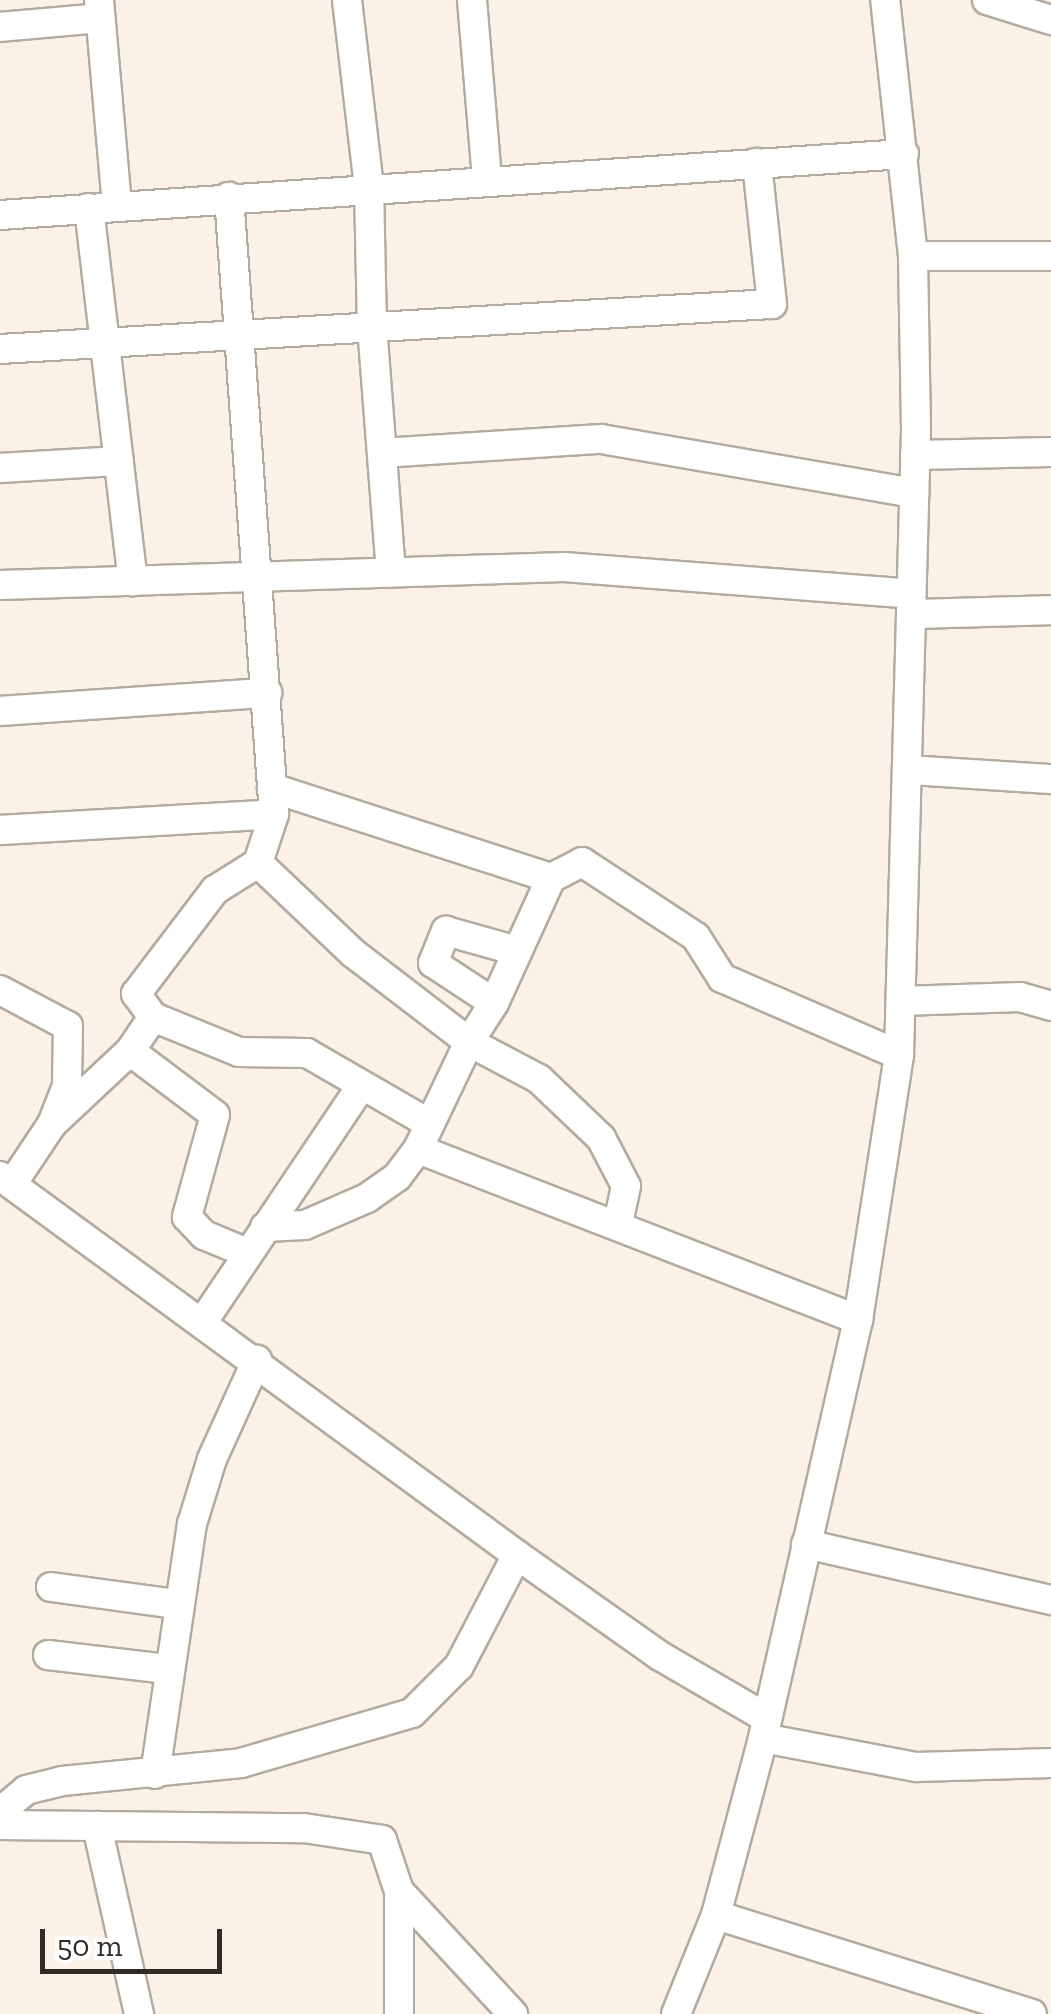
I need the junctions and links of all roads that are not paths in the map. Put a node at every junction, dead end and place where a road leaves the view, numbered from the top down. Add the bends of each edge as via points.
1 (347, 0) edge
2 (472, 0) edge
3 (885, 0) edge
4 (987, 0) edge
5 (99, 9) edge
6 (1051, 20) edge
7 (0, 27) edge
8 (904, 154) junction
9 (757, 163) junction
10 (487, 179) junction
11 (369, 186) junction
12 (230, 196) junction
13 (117, 206) junction
14 (88, 208) junction
15 (0, 216) edge
16 (913, 256) junction
17 (1051, 256) edge
18 (372, 326) junction
19 (243, 332) junction
20 (106, 344) junction
21 (0, 349) edge
22 (382, 452) junction
23 (1051, 452) edge
24 (915, 455) junction
25 (119, 460) junction
26 (0, 468) edge
27 (914, 493) junction
28 (391, 572) junction
29 (261, 576) junction
30 (133, 581) junction
31 (0, 585) edge
32 (912, 604) junction
33 (1051, 610) edge
34 (267, 694) junction
35 (0, 711) edge
36 (910, 770) junction
37 (1051, 779) edge
38 (273, 801) junction
39 (0, 830) edge
40 (258, 863) junction
41 (550, 878) junction
42 (518, 952) junction
43 (0, 990) edge
44 (901, 1001) junction
45 (494, 1003) junction
46 (1051, 1006) edge
47 (153, 1017) junction
48 (469, 1042) junction
49 (130, 1051) junction
50 (899, 1054) junction
51 (360, 1088) junction
52 (52, 1124) junction
53 (423, 1136) junction
54 (6, 1180) edge
55 (618, 1225) junction
56 (265, 1227) junction
57 (245, 1252) junction
58 (858, 1320) junction
59 (202, 1323) junction
60 (257, 1360) junction
61 (806, 1544) junction
62 (516, 1555) junction
63 (52, 1587) dead end
64 (1051, 1600) edge
65 (175, 1604) junction
66 (48, 1654) dead end
67 (167, 1670) junction
68 (764, 1728) junction
69 (1051, 1763) edge
70 (155, 1774) junction
71 (0, 1812) edge
72 (0, 1826) edge
73 (96, 1826) junction
74 (399, 1891) junction
75 (716, 1915) junction
76 (139, 2014) edge
77 (398, 2014) edge
78 (513, 2014) edge
79 (676, 2014) edge
80 (1032, 2014) edge

1 - 11 street
2 - 10 street
3 - 8 street
4 - 6 street
5 - 7 street
5 - 13 street
8 - 9 street
8 - 16 street
9 - 10 street
9 - 18 street via 772,304
10 - 11 street
11 - 12 street
11 - 18 street
12 - 13 street
12 - 19 street
13 - 14 street
14 - 15 street
14 - 20 street
16 - 17 street
16 - 24 street
18 - 19 street
18 - 22 street
19 - 20 street
19 - 29 street
20 - 21 street
20 - 25 street
22 - 27 street via 601,439
22 - 28 street
23 - 24 street
24 - 27 street
25 - 26 street
25 - 30 street
27 - 32 street
28 - 29 street
28 - 32 street via 564,567
29 - 30 street
29 - 34 street
30 - 31 street
32 - 33 street
32 - 36 street
34 - 35 street
34 - 38 street
36 - 37 street
36 - 44 street
38 - 39 street
38 - 40 street
38 - 41 street
40 - 47 street via 215,890 136,994
40 - 48 street via 353,953
41 - 42 street
41 - 50 street via 582,862 696,937 722,978
42 - 45 street
42 - 45 street via 446,931 433,963
43 - 52 street via 68,1026 67,1086
44 - 46 street via 1020,997
44 - 50 street
45 - 48 street
47 - 49 street
47 - 51 street via 239,1052 308,1053
48 - 53 street
48 - 55 street via 539,1079 600,1138 626,1186
49 - 52 street
49 - 57 street via 216,1115 188,1218 204,1235
50 - 58 street
51 - 53 street
51 - 56 street
52 - 54 street
53 - 55 street
53 - 56 street via 397,1177 368,1198 305,1224
54 - 59 street
55 - 58 street
56 - 57 street
57 - 59 street
58 - 61 street
59 - 60 street
60 - 62 street
60 - 65 street via 212,1459
61 - 64 street
61 - 68 street
62 - 68 street
62 - 70 street via 460,1666 412,1712 241,1763
63 - 65 street
65 - 67 street
66 - 67 street
67 - 70 street
68 - 69 street via 917,1767
68 - 75 street
70 - 71 street via 26,1790
72 - 73 street
73 - 74 street via 351,1831 382,1840
73 - 76 street
74 - 77 street
74 - 78 street
75 - 79 street
75 - 80 street

